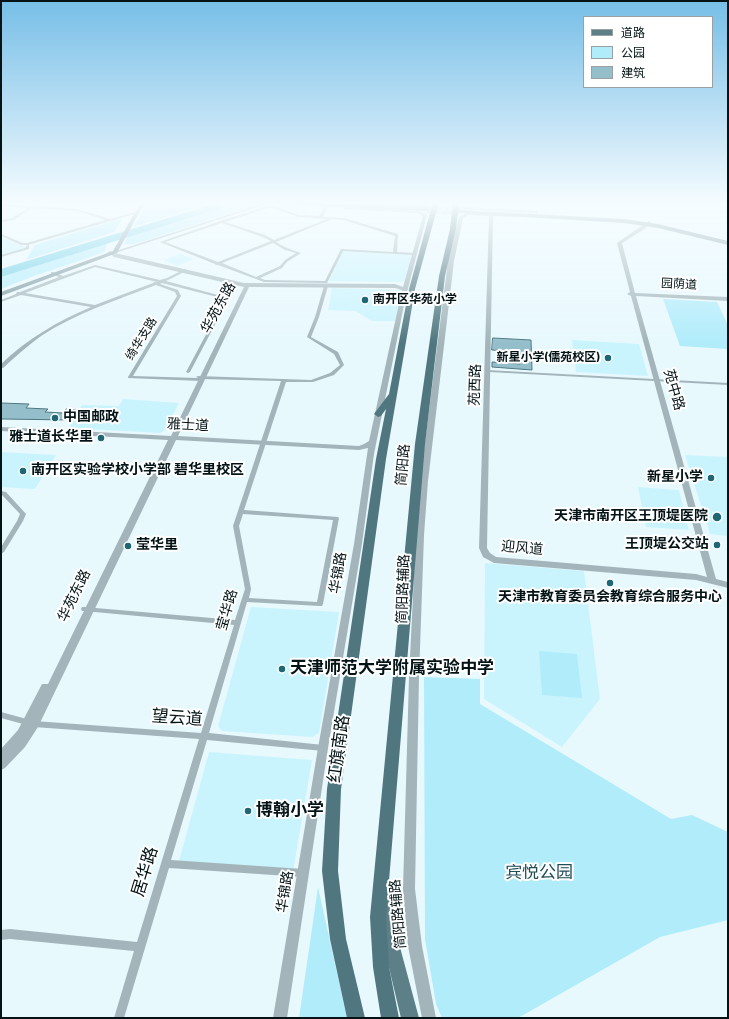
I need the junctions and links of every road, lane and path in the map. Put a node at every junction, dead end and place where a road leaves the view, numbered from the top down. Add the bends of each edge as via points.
1 (24, 250) edge
2 (113, 250) edge
3 (123, 250) edge
4 (181, 250) edge
5 (254, 250) edge
6 (288, 250) edge
7 (417, 250) edge
8 (420, 250) edge
9 (448, 250) edge
10 (454, 250) edge
11 (489, 250) edge
12 (621, 250) edge
13 (394, 252) joint
14 (112, 253) junction
15 (416, 254) junction
16 (1, 256) edge
17 (217, 264) junction
18 (184, 271) junction
19 (53, 274) junction
20 (62, 277) junction
21 (256, 278) junction
22 (407, 281) junction
23 (159, 282) junction
24 (243, 285) junction
25 (326, 286) junction
26 (405, 289) junction
27 (1, 293) edge
28 (18, 293) junction
29 (631, 294) junction
30 (728, 299) edge
31 (402, 300) junction
32 (1, 301) edge
33 (95, 306) junction
34 (445, 316) junction
35 (406, 318) junction
36 (434, 329) junction
37 (1, 367) edge
38 (489, 371) junction
39 (188, 372) dead end
40 (200, 379) junction
41 (284, 380) junction
42 (655, 380) junction
43 (728, 384) edge
44 (392, 395) junction
45 (378, 414) junction
46 (173, 429) junction
47 (1, 430) edge
48 (156, 438) junction
49 (168, 441) junction
50 (372, 442) junction
51 (264, 443) junction
52 (420, 444) junction
53 (370, 454) junction
54 (424, 481) junction
55 (3, 493) edge
56 (240, 512) junction
57 (371, 526) joint
58 (1, 552) edge
59 (486, 555) joint
60 (708, 566) junction
61 (709, 577) junction
62 (728, 582) edge
63 (728, 585) edge
64 (244, 600) junction
65 (86, 610) junction
66 (237, 623) junction
67 (1, 715) edge
68 (31, 723) junction
69 (203, 736) junction
70 (323, 748) junction
71 (1, 757) edge
72 (1, 765) edge
73 (166, 864) junction
74 (304, 873) junction
75 (383, 873) junction
76 (1, 935) edge
77 (140, 948) junction
78 (119, 1018) edge
79 (280, 1018) edge
80 (356, 1018) edge
81 (390, 1018) edge
82 (410, 1018) edge
83 (429, 1018) edge

1 - 16 street
2 - 14 main road
3 - 14 street
4 - 17 street
5 - 17 street
6 - 21 street via 299,253 281,267
7 - 15 street, 华锦路
8 - 35 highway, 简阳路
9 - 36 highway, 简阳路
10 - 34 street, 简阳路辅路
11 - 38 street, 苑西路
12 - 29 street, 苑中路
13 - 15 street
13 - 21 street via 342,250 326,282 264,281
14 - 18 street
14 - 19 main road
15 - 22 street, 华锦路
17 - 21 street
18 - 23 street
18 - 24 street
18 - 24 street
19 - 20 street
19 - 27 main road
20 - 23 street via 95,266
20 - 28 street
22 - 24 street via 397,284
22 - 26 street, 华锦路
23 - 33 street
23 - 39 street via 227,298
23 - 40 street, 绮华支路 via 179,296 130,376
24 - 25 street
24 - 40 street, 华苑东路
25 - 26 street via 397,286
25 - 41 street via 309,337 336,352 342,365 332,374 311,381
26 - 31 street, 华锦路
28 - 32 street
28 - 33 street
29 - 30 street, 园荫道
29 - 42 street, 苑中路
31 - 35 street
31 - 45 street, 华锦路
33 - 37 street via 69,317 35,338
34 - 36 highway
34 - 54 street, 简阳路辅路
35 - 44 highway, 简阳路
36 - 52 highway, 简阳路
38 - 42 street
38 - 59 street, 苑西路 via 483,548
40 - 41 street
40 - 46 street, 华苑东路
40 - 49 street, 华苑东路
41 - 51 street, 莹华路
42 - 43 street
42 - 60 street, 苑中路
42 - 61 street, 苑中路
44 - 45 highway
44 - 57 highway, 简阳路
45 - 50 street, 华锦路
46 - 48 street
46 - 49 street, 华苑东路
47 - 48 street, 雅士道
48 - 49 street, 雅士道
49 - 51 street, 雅士道
49 - 65 street, 华苑东路
50 - 51 street, 雅士道 via 359,448
50 - 53 street, 华锦路
51 - 53 street, 雅士道 via 358,449
51 - 56 street, 莹华路
52 - 54 street
52 - 75 highway, 简阳路
53 - 70 street, 华锦路 via 358,544
54 - 83 street, 简阳路辅路 via 414,677 409,889 415,946
55 - 58 street via 23,514
56 - 64 street, 莹华路 via 236,526 248,589
56 - 64 street via 336,518 320,604
57 - 80 highway, 红旗南路 via 334,789 330,872 338,939
59 - 61 street, 迎风道 via 494,560
60 - 61 street, 苑中路
60 - 62 street
61 - 62 street, 迎风道
61 - 63 street, 迎风道
64 - 66 street, 莹华路
65 - 66 street
65 - 68 street, 华苑东路
66 - 69 street, 莹华路
67 - 68 street, 望云道
68 - 69 street, 望云道
68 - 71 street, 华苑东路
68 - 72 street, 华苑东路 via 21,744
69 - 70 street, 望云道
69 - 73 street, 居华路
70 - 74 street, 华锦路
73 - 74 street
73 - 77 street, 居华路
74 - 79 street, 华锦路
75 - 81 highway via 378,917 381,967
75 - 82 main road via 393,951
76 - 77 street
77 - 78 street, 居华路

